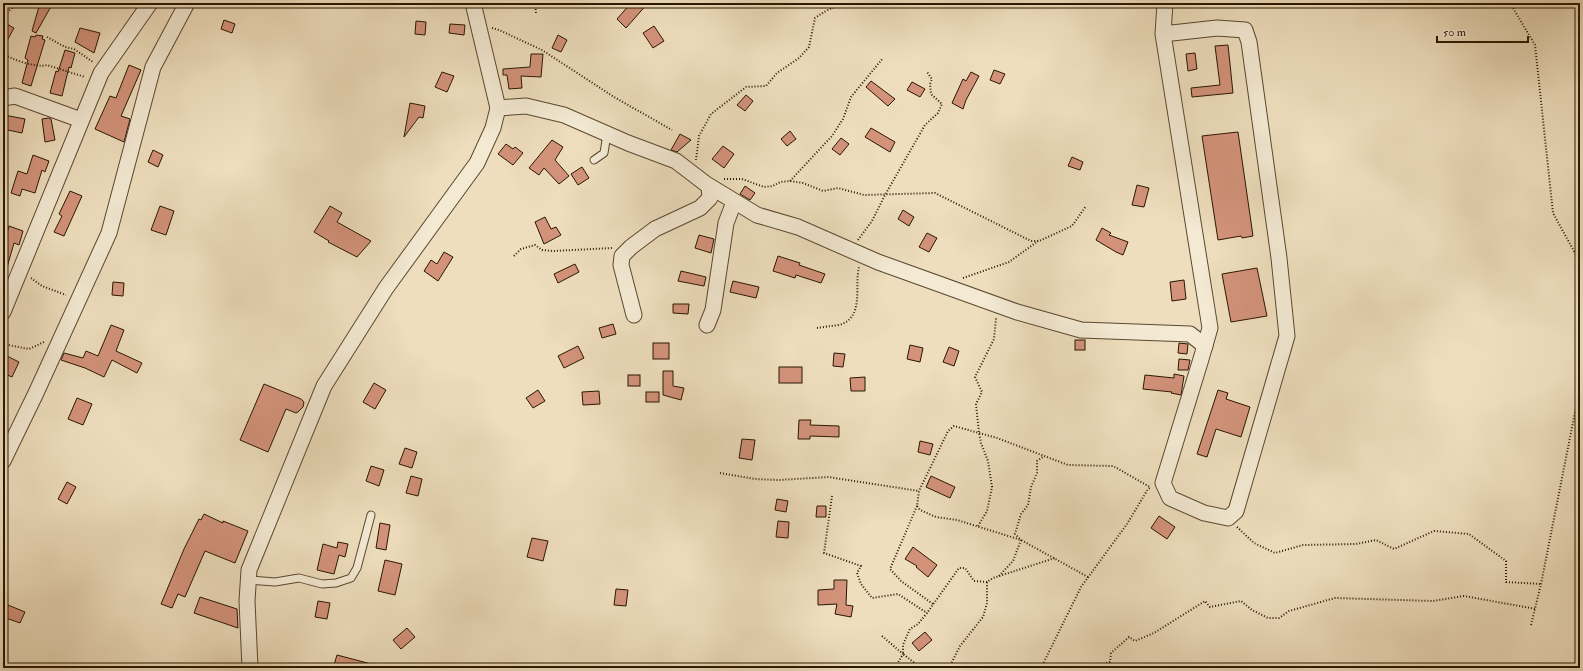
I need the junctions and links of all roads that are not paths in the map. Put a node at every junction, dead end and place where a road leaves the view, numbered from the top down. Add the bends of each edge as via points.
1 (150, 3) edge
2 (187, 3) edge
3 (473, 3) edge
4 (1164, 3) edge
5 (1163, 34) junction
6 (3, 98) edge
7 (498, 108) junction
8 (81, 120) junction
9 (607, 134) junction
10 (594, 160) dead end
11 (702, 181) junction
12 (734, 202) junction
13 (3, 312) edge
14 (634, 315) dead end
15 (707, 325) dead end
16 (1205, 346) junction
17 (3, 461) edge
18 (371, 515) dead end
19 (248, 580) junction
20 (250, 668) edge

1 - 8 street via 101,75
2 - 17 street via 153,66 109,233
3 - 7 street
4 - 5 street
5 - 16 street via 1210,328
5 - 16 street via 1217,28 1245,30 1249,42 1278,250 1287,336 1236,511 1228,518 1204,513 1170,498 1163,483
6 - 8 street via 15,96
7 - 9 street via 526,106 564,115
7 - 19 street via 493,128 477,163 386,288 324,386
8 - 13 street
9 - 10 lane via 604,153
9 - 11 street via 676,161
11 - 12 street
11 - 14 street via 710,198 700,208 655,229 622,256 621,266
12 - 15 street via 726,222 713,310
12 - 16 street via 757,216 798,227 878,262 992,303 1081,330 1190,334
18 - 19 lane via 357,568 351,578 322,584 299,578 275,582
19 - 20 street

